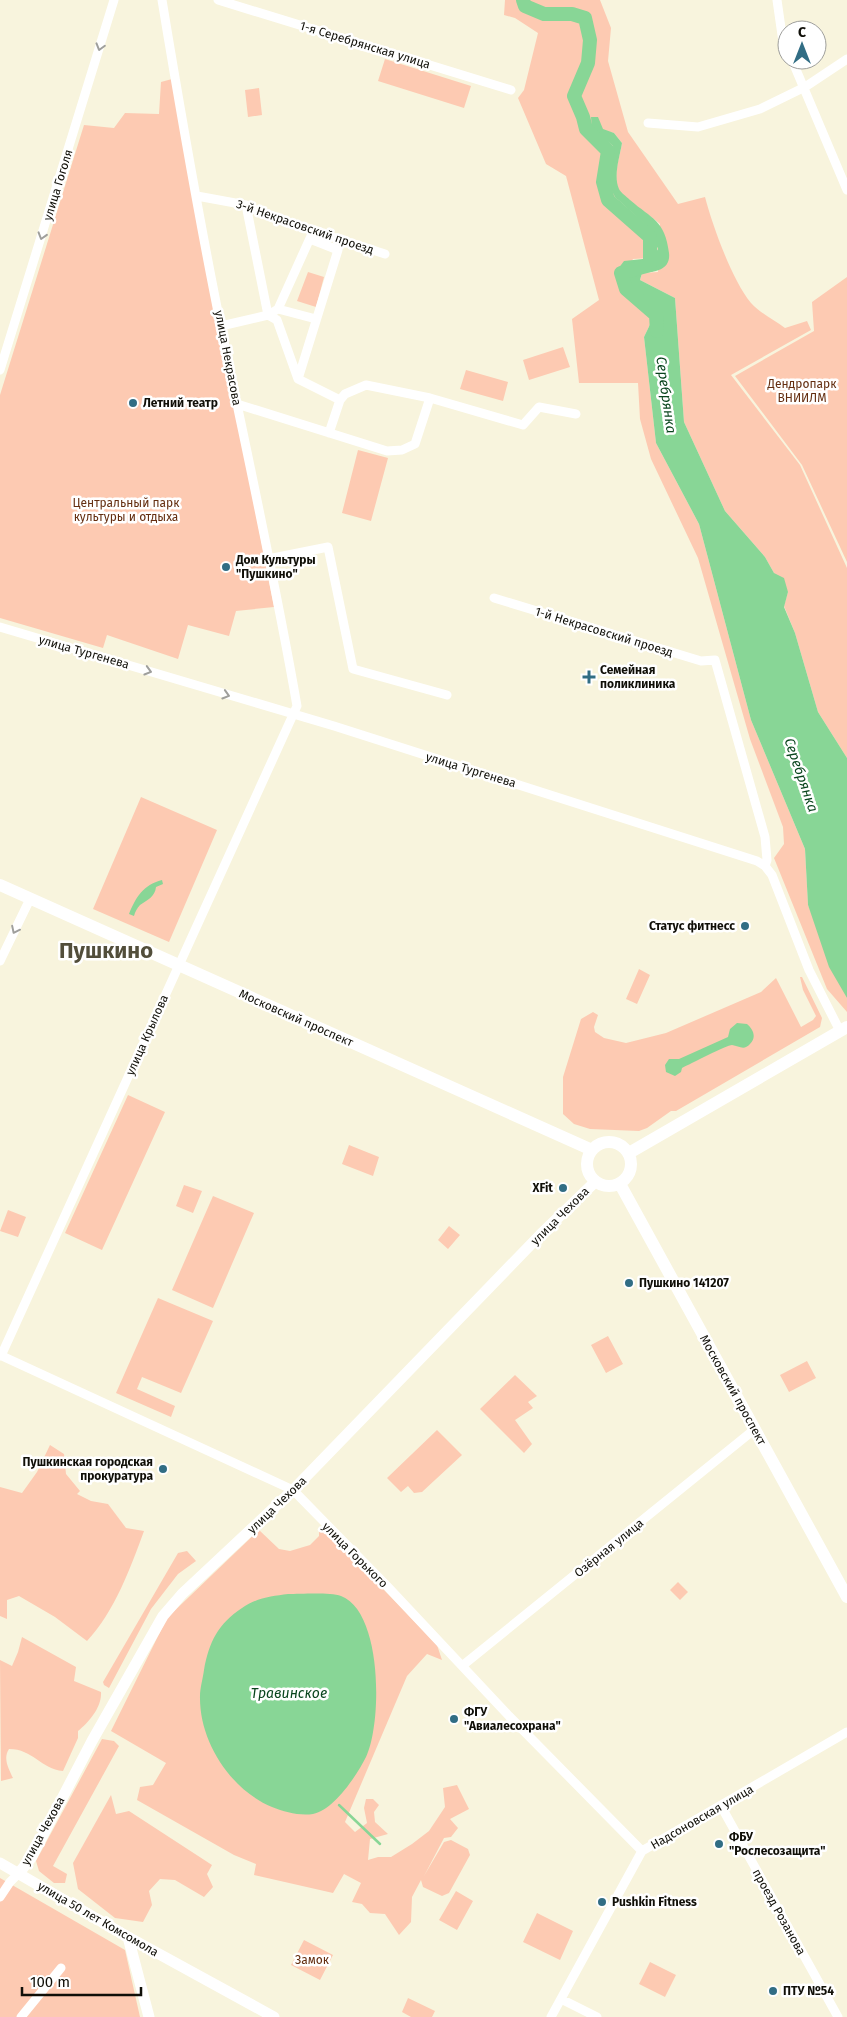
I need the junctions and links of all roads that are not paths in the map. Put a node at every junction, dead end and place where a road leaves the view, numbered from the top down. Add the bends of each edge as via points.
1 (114, 0) edge
2 (162, 0) edge
3 (218, 0) edge
4 (777, 0) edge
5 (780, 20) edge
6 (847, 59) edge
7 (797, 70) edge
8 (805, 87) junction
9 (511, 90) dead end
10 (648, 123) dead end
11 (847, 190) edge
12 (197, 196) junction
13 (246, 205) junction
14 (312, 235) junction
15 (385, 254) dead end
16 (278, 309) junction
17 (268, 315) junction
18 (316, 319) junction
19 (221, 326) junction
20 (0, 370) edge
21 (298, 379) junction
22 (430, 398) junction
23 (340, 400) junction
24 (237, 404) junction
25 (576, 414) dead end
26 (329, 433) junction
27 (268, 559) junction
28 (494, 598) dead end
29 (0, 627) edge
30 (447, 695) dead end
31 (292, 714) junction
32 (765, 866) junction
33 (0, 885) edge
34 (30, 899) junction
35 (0, 962) edge
36 (179, 965) junction
37 (844, 1029) edge
38 (592, 1150) junction
39 (629, 1153) junction
40 (595, 1182) junction
41 (620, 1184) junction
42 (1, 1356) edge
43 (755, 1429) junction
44 (293, 1490) junction
45 (847, 1596) edge
46 (462, 1666) junction
47 (847, 1732) edge
48 (720, 1806) junction
49 (642, 1851) junction
50 (0, 1863) edge
51 (19, 1873) junction
52 (0, 1897) edge
53 (128, 1937) junction
54 (61, 1968) dead end
55 (561, 1999) junction
56 (21, 2017) edge
57 (149, 2017) edge
58 (274, 2017) edge
59 (551, 2017) edge
60 (598, 2017) edge
61 (838, 2017) edge

1 -> 20 street, улица Гоголя
2 - 12 street, улица Некрасова
3 - 9 street, 1-я Серебрянская улица
4 - 5 street
6 - 8 street
7 - 8 street
8 - 10 street via 760,109 698,128
8 - 11 street
12 - 13 street, 3-й Некрасовский проезд
12 - 19 street, улица Некрасова
13 - 14 street, 3-й Некрасовский проезд
13 - 17 street
14 - 15 street, 3-й Некрасовский проезд
14 - 16 street
14 - 18 street via 338,250
16 - 17 street
16 - 18 street
17 - 19 street
17 - 21 street via 277,320
18 - 21 street
19 - 24 street, улица Некрасова
21 - 23 street
22 - 23 street via 366,385 352,390
22 - 25 street via 523,425 540,407
22 - 26 street via 415,444 402,450 387,451
23 - 26 street
24 - 26 street
24 - 27 street, улица Некрасова
27 - 30 street via 328,547 353,669
27 - 31 street, улица Некрасова via 297,706
28 - 32 street, 1-й Некрасовский проезд via 701,660 715,660 764,837
29 -> 31 street, улица Тургенева
31 - 32 street, улица Тургенева via 746,856
31 - 36 street, улица Крылова
32 - 37 street via 776,884 809,970
33 - 34 main road, Московский проспект
34 -> 35 street
34 - 36 main road, Московский проспект
36 - 38 main road, Московский проспект
36 - 42 street, улица Крылова
37 - 39 main road
38 - 39 main road via 607,1142 623,1147
38 - 40 main road via 587,1166
39 - 41 main road via 630,1170
40 - 41 main road via 612,1186
40 - 44 street, улица Чехова
41 - 43 main road, Московский проспект
42 - 44 street, улица Горького
43 - 45 main road, Московский проспект
43 - 46 street, Озёрная улица
44 - 46 street, улица Горького
44 - 51 street, улица Чехова via 182,1594 163,1616 31,1858
46 - 49 street, улица Горького
47 - 48 street, Надсоновская улица
48 - 49 street, Надсоновская улица
48 - 61 street, проезд Розанова
49 - 55 street, Надсоновская улица
50 - 51 street, улица 50 лет Комсомола
51 - 52 street
51 - 53 street, улица 50 лет Комсомола
53 - 57 street
53 - 58 street, улица 50 лет Комсомола
54 - 56 street
55 - 59 street, Надсоновская улица
55 - 60 street

